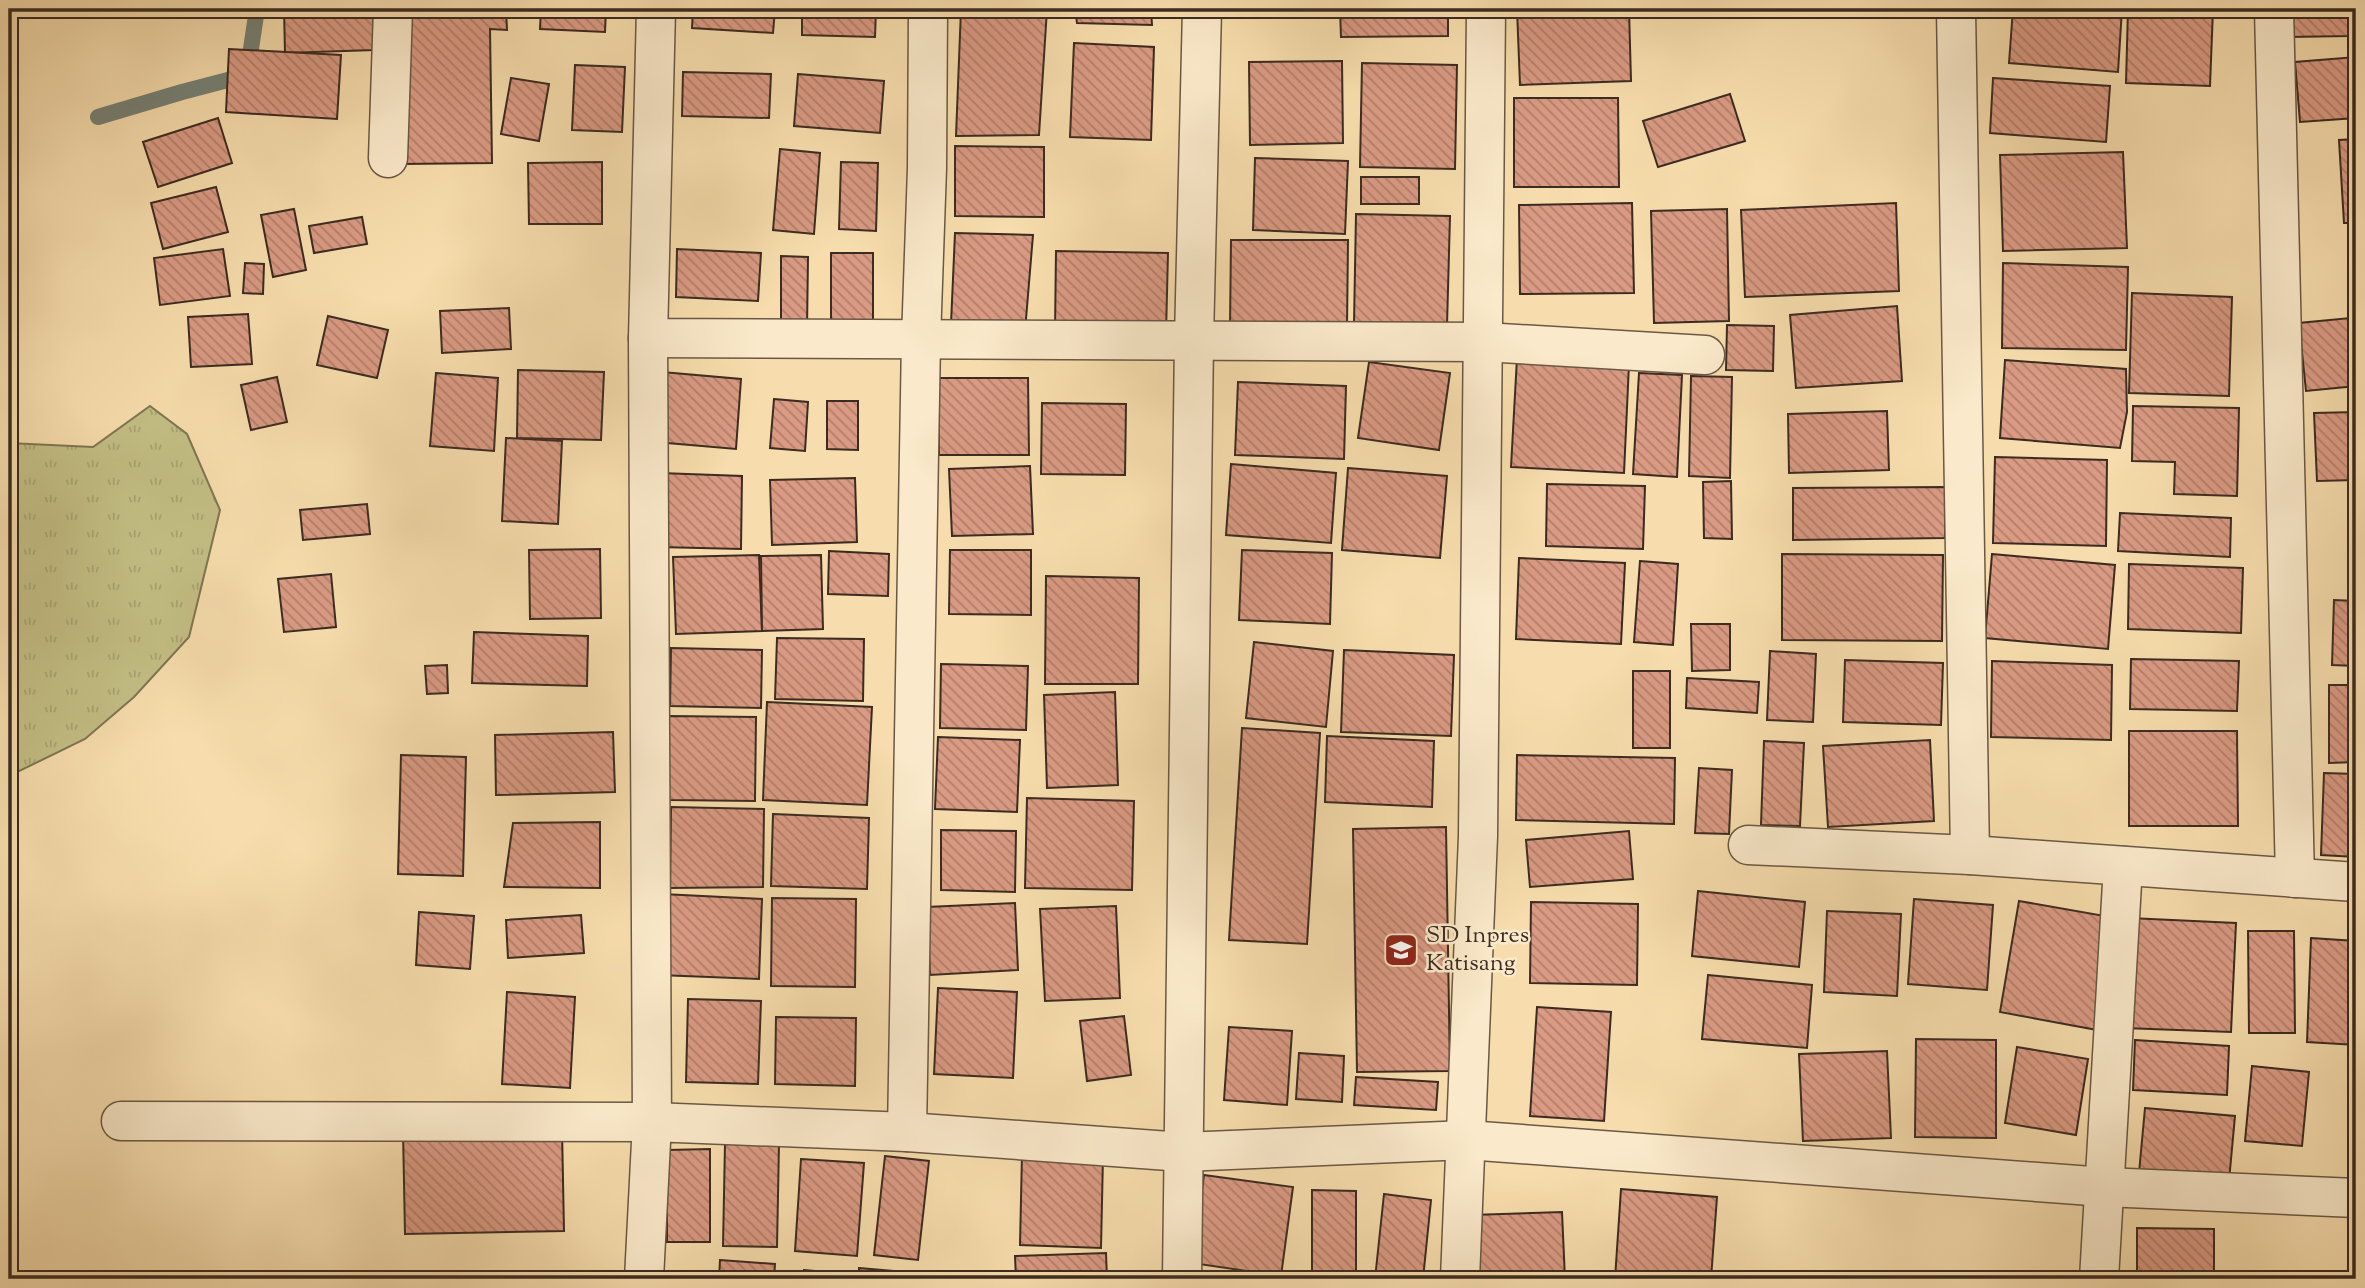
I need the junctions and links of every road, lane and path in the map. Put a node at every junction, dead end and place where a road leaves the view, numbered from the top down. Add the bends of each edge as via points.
1 (393, 9) edge
2 (656, 9) edge
3 (928, 9) edge
4 (1202, 9) edge
5 (1486, 9) edge
6 (1956, 9) edge
7 (2274, 9) edge
8 (388, 158) dead end
9 (648, 338) junction
10 (1194, 339) junction
11 (921, 340) junction
12 (1484, 342) junction
13 (1705, 355) dead end
14 (1748, 845) dead end
15 (1970, 855) junction
16 (2123, 866) junction
17 (2295, 878) junction
18 (2356, 882) edge
19 (121, 1121) dead end
20 (652, 1122) junction
21 (907, 1132) junction
22 (1467, 1140) junction
23 (1183, 1152) junction
24 (2105, 1187) junction
25 (2356, 1198) edge
26 (644, 1279) edge
27 (1182, 1279) edge
28 (1460, 1279) edge
29 (2099, 1279) edge

1 - 8 street
2 - 9 street
3 - 11 street
4 - 10 street
5 - 12 street
6 - 15 street
7 - 17 street
9 - 11 street
9 - 20 street
10 - 11 street
10 - 12 street
10 - 23 street
11 - 21 street
12 - 13 street
12 - 22 street via 1478,836
14 - 15 street
15 - 16 street
16 - 17 street
16 - 24 street
17 - 18 street
19 - 20 street
20 - 21 street
20 - 26 street
21 - 23 street
22 - 23 street
22 - 24 street
22 - 28 street
23 - 27 street
24 - 25 street
24 - 29 street

